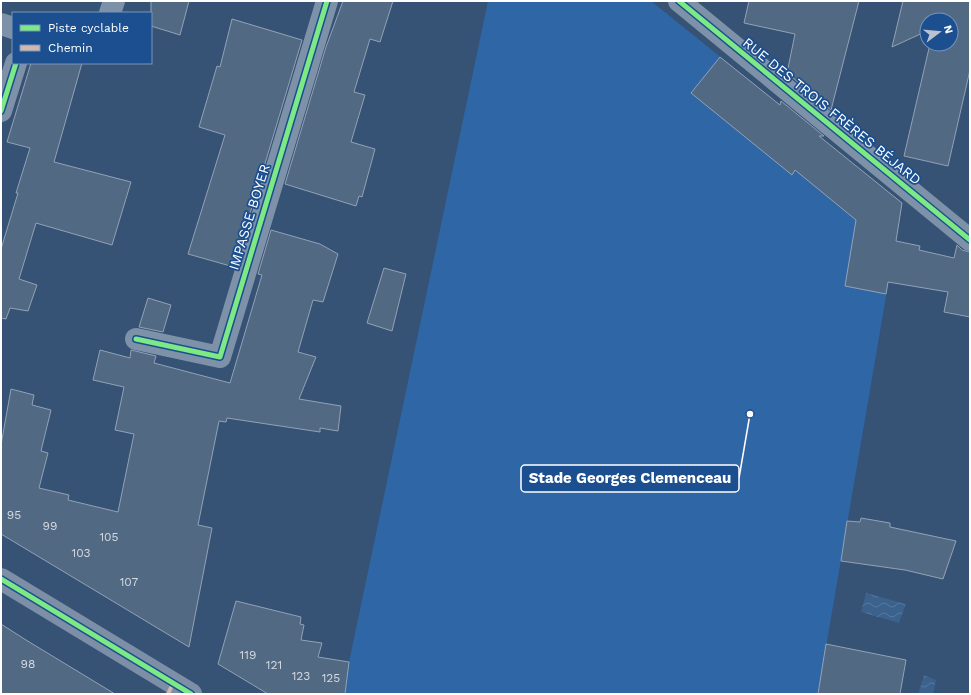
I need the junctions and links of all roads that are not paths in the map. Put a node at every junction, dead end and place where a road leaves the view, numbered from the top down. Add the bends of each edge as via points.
1 (114, 1) edge
2 (327, 1) edge
3 (679, 1) edge
4 (110, 12) edge
5 (1, 24) edge
6 (12, 28) edge
7 (16, 64) edge
8 (1, 111) edge
9 (970, 240) edge
10 (136, 339) dead end
11 (1, 579) edge
12 (177, 690) edge

1 - 4 street
2 - 10 street, IMPASSE BOYER via 220,357
3 - 9 street, RUE DES TROIS FRÈRES BÉJARD
5 - 6 street
7 - 8 street
11 - 12 main road

